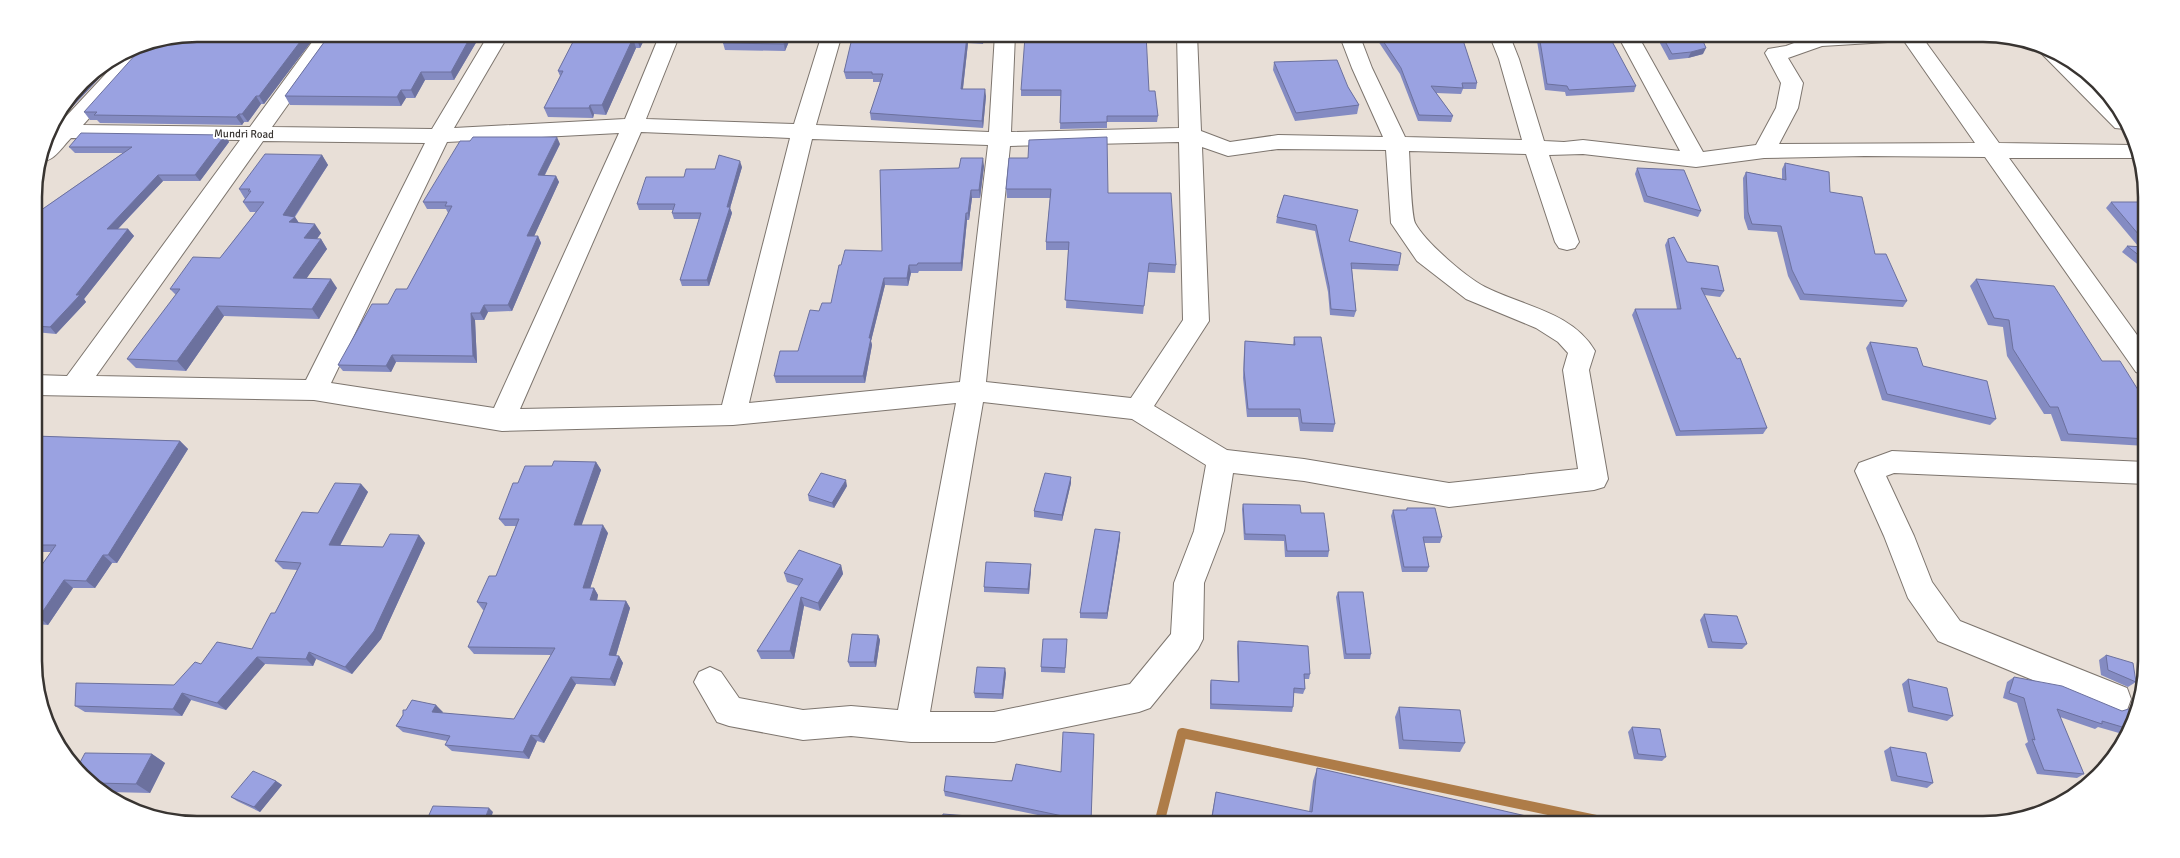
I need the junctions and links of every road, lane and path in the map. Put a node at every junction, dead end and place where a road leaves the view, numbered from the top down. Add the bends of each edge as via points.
1 (1187, 42) edge
2 (1352, 42) edge
3 (1502, 42) edge
4 (1631, 42) edge
5 (1782, 42) edge
6 (1813, 42) edge
7 (1917, 42) edge
8 (322, 43) edge
9 (494, 43) edge
10 (666, 43) edge
11 (829, 43) edge
12 (1005, 43) edge
13 (1790, 52) junction
14 (132, 57) edge
15 (2065, 67) edge
16 (2112, 112) edge
17 (633, 125) junction
18 (59, 128) edge
19 (57, 131) edge
20 (803, 131) junction
21 (255, 135) junction
22 (1190, 135) junction
23 (439, 136) junction
24 (1000, 139) junction
25 (1397, 144) junction
26 (1535, 147) junction
27 (1990, 149) junction
28 (1764, 151) junction
29 (2130, 152) edge
30 (1696, 160) junction
31 (1568, 242) dead end
32 (2138, 354) edge
33 (43, 385) edge
34 (74, 386) junction
35 (314, 390) junction
36 (972, 391) junction
37 (1138, 409) junction
38 (734, 415) junction
39 (502, 420) junction
40 (1220, 460) junction
41 (2138, 473) edge
42 (710, 682) dead end
43 (2115, 699) dead end
44 (911, 727) junction

1 - 22 street
2 - 25 street
3 - 26 street
4 - 30 street
5 - 13 street
6 - 13 street
7 - 27 street
8 - 21 street
9 - 23 street
10 - 17 street
11 - 20 street
12 - 24 street
13 - 28 street via 1775,53 1792,83 1787,108
14 - 18 street
15 - 16 street
17 - 20 street, Mundri Road
17 - 23 street, Mundri Road
17 - 39 street
19 - 21 street, Mundri Road
20 - 24 street, Mundri Road
20 - 38 street
21 - 23 street, Mundri Road
21 - 34 street
22 - 24 street, Mundri Road
22 - 25 street via 1228,149 1278,142
22 - 37 street via 1196,320
23 - 35 street
24 - 36 street
25 - 26 street
25 - 40 street via 1403,223 1426,256 1475,293 1545,322 1567,335 1582,351 1576,370 1594,479 1450,495 1304,470
26 - 30 street via 1583,147
26 - 31 street
27 - 28 street
27 - 29 street
27 - 32 street
28 - 30 street
33 - 34 street
34 - 35 street
35 - 39 street
36 - 37 street
36 - 38 street
36 - 44 street
37 - 40 street
38 - 39 street
40 - 44 street via 1208,531 1189,582 1187,639 1138,697 994,727
41 - 43 street via 1892,462 1869,471 1919,589 1949,631
42 - 44 street via 729,711 803,726 851,721

